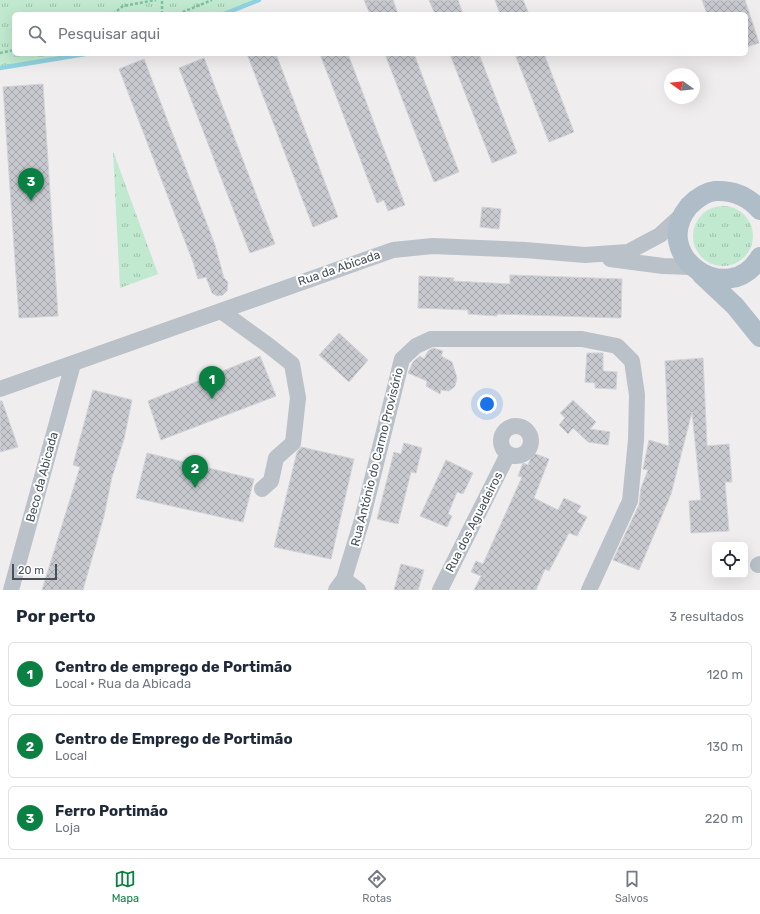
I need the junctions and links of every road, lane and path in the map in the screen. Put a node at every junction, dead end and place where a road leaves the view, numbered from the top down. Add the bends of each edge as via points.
1 (132, 0) edge
2 (156, 0) edge
3 (162, 0) edge
4 (212, 0) edge
5 (128, 5) junction
6 (116, 12) edge
7 (162, 12) edge
8 (183, 12) edge
9 (12, 50) edge
10 (0, 53) edge
11 (758, 206) edge
12 (683, 214) junction
13 (585, 256) junction
14 (760, 257) edge
15 (697, 271) junction
16 (220, 311) junction
17 (760, 337) edge
18 (73, 364) junction
19 (0, 389) edge
20 (508, 454) dead end
21 (262, 489) dead end
22 (340, 585) edge
23 (11, 590) edge
24 (358, 590) edge
25 (440, 590) edge
26 (589, 590) edge

1 - 5 path
2 - 5 path
3 - 7 path
4 - 8 path
5 - 6 path
9 - 10 path
11 - 12 main road via 746,197 727,190 710,192 695,200
12 - 13 street, Rua da Abicada via 660,234 628,252
12 - 15 main road via 679,242 683,256
13 - 15 street
13 - 16 street, Rua da Abicada via 525,250 433,246 392,250
14 - 15 main road via 755,265 739,276 720,279
15 - 17 main road via 735,306
16 - 18 street, Rua da Abicada
16 - 21 street via 292,364 298,398 293,443 276,458 271,481
18 - 19 street, Rua da Abicada
18 - 23 street, Beco da Abicada
20 - 25 street, Rua dos Aguadeiros
22 - 24 street
22 - 26 street, Rua António do Carmo Provisório via 362,520 402,359 416,346 431,339 582,339 617,346 632,361 637,395 630,501

